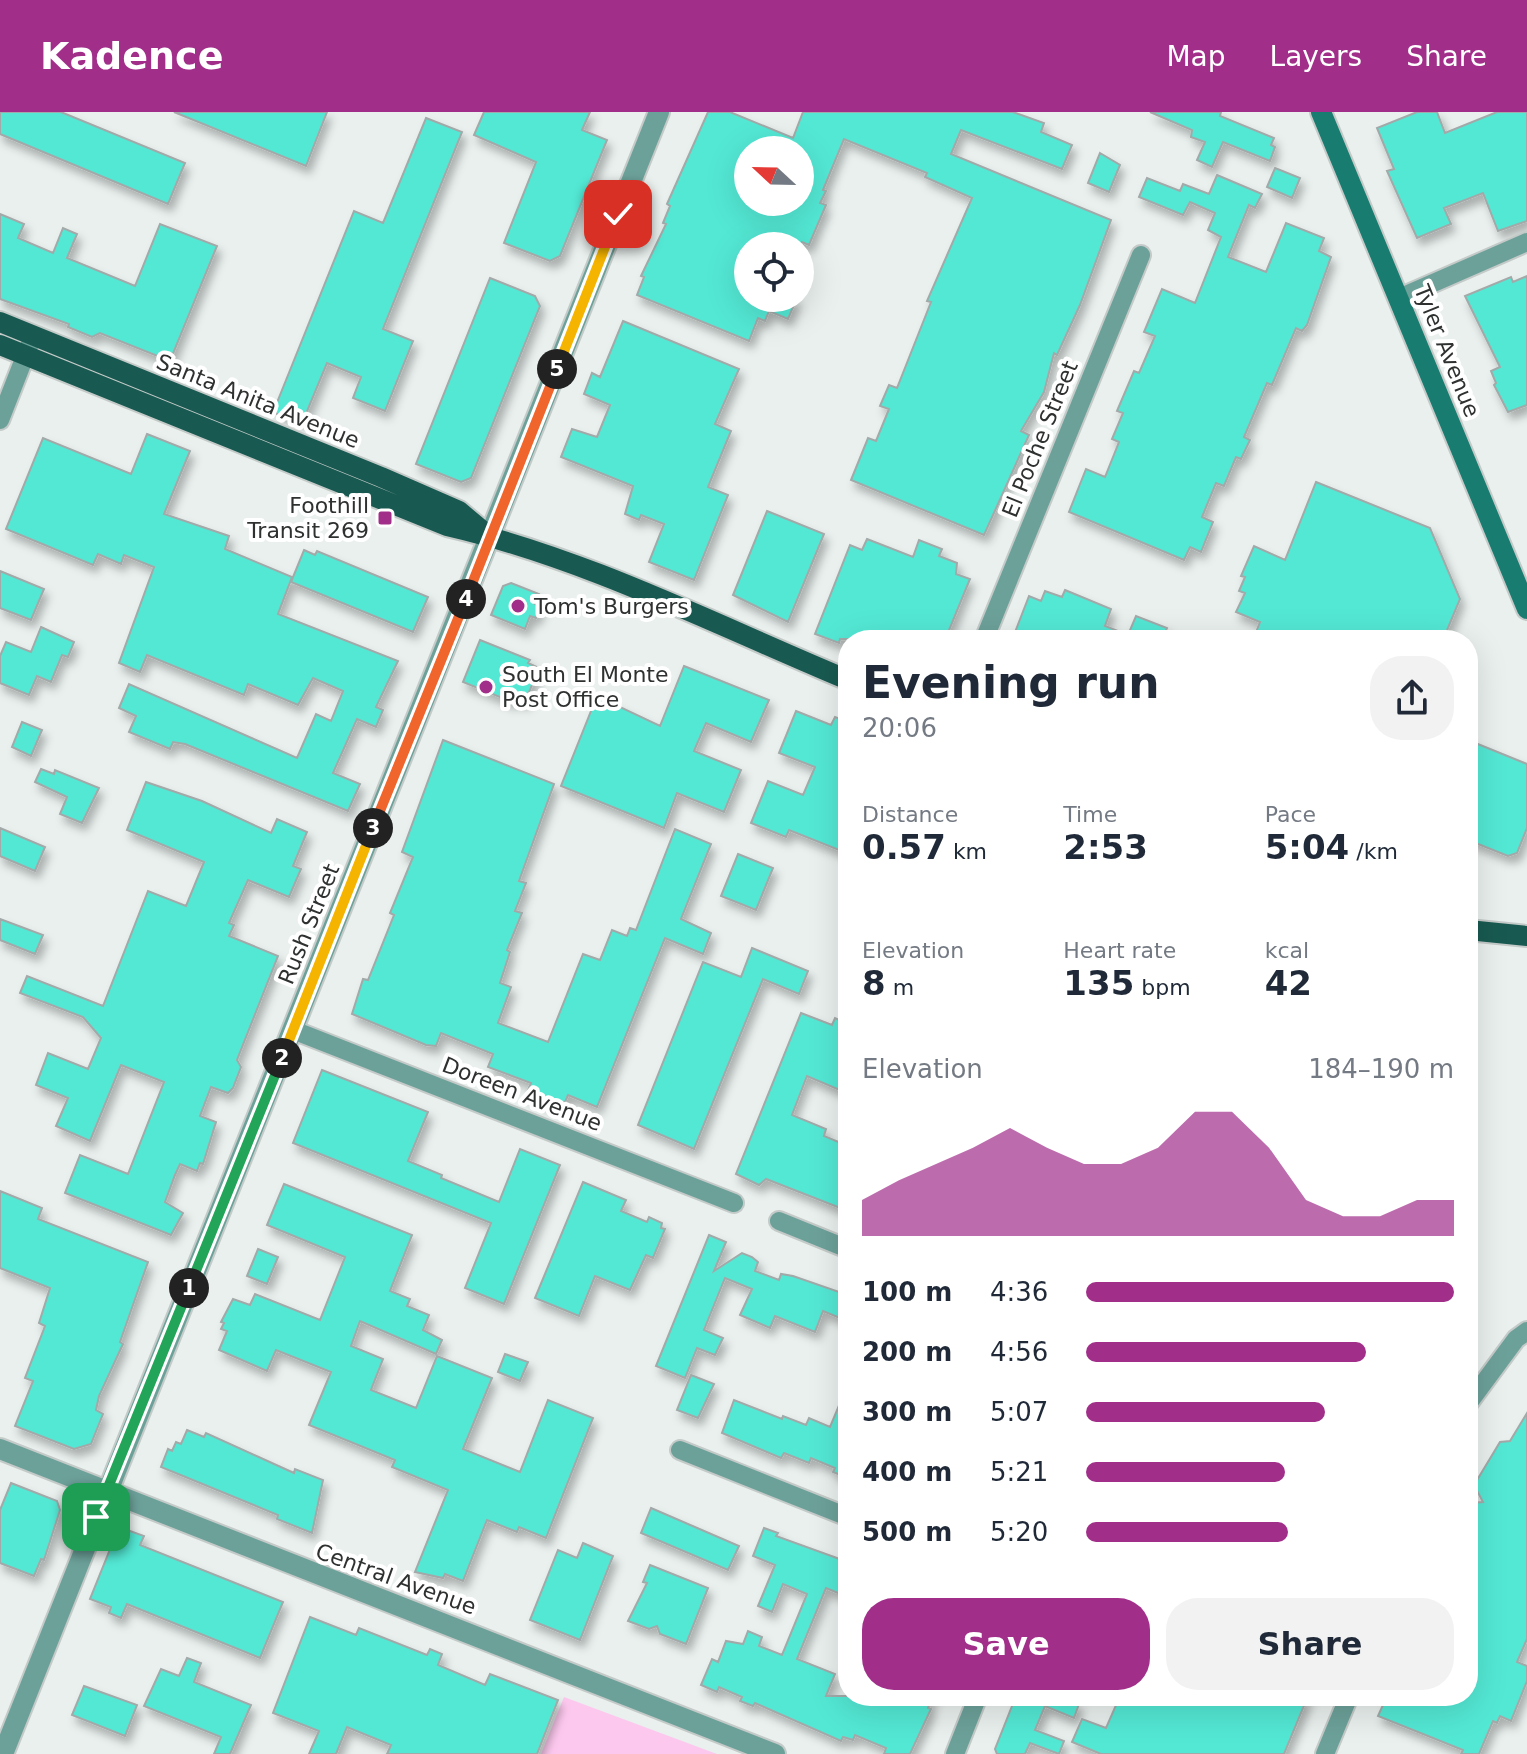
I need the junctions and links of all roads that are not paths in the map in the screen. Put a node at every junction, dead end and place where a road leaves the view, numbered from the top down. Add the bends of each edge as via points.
1 (659, 112) edge
2 (1321, 112) edge
3 (1527, 242) edge
4 (1141, 255) dead end
5 (1399, 298) junction
6 (0, 322) edge
7 (33, 336) junction
8 (0, 345) edge
9 (25, 355) junction
10 (0, 420) edge
11 (490, 537) junction
12 (1527, 609) edge
13 (988, 630) edge
14 (838, 676) edge
15 (1478, 931) edge
16 (1527, 936) edge
17 (293, 1030) junction
18 (734, 1203) dead end
19 (779, 1221) dead end
20 (838, 1245) edge
21 (1527, 1331) edge
22 (1478, 1390) edge
23 (0, 1449) edge
24 (680, 1450) dead end
25 (106, 1492) junction
26 (838, 1513) edge
27 (974, 1706) edge
28 (1345, 1706) edge
29 (3, 1754) edge
30 (775, 1754) edge
31 (955, 1754) edge
32 (1325, 1754) edge

1 - 11 street, Rush Street
2 - 5 main road, Tyler Avenue
3 - 5 street
4 - 13 street, El Poche Street
5 - 12 main road, Tyler Avenue
6 - 7 main road, Santa Anita Avenue
7 - 9 street
7 - 11 main road, Santa Anita Avenue via 459,511
8 - 9 main road, Santa Anita Avenue
9 - 10 street
9 - 11 main road, Santa Anita Avenue via 447,526
11 - 14 main road, Santa Anita Avenue via 615,582
11 - 17 street, Rush Street
15 - 16 main road
17 - 18 street, Doreen Avenue
17 - 25 street, Rush Street
19 - 20 street
21 - 22 street
23 - 25 street, Central Avenue
24 - 26 street
25 - 29 street, Rush Street
25 - 30 street, Central Avenue
27 - 31 street
28 - 32 street

